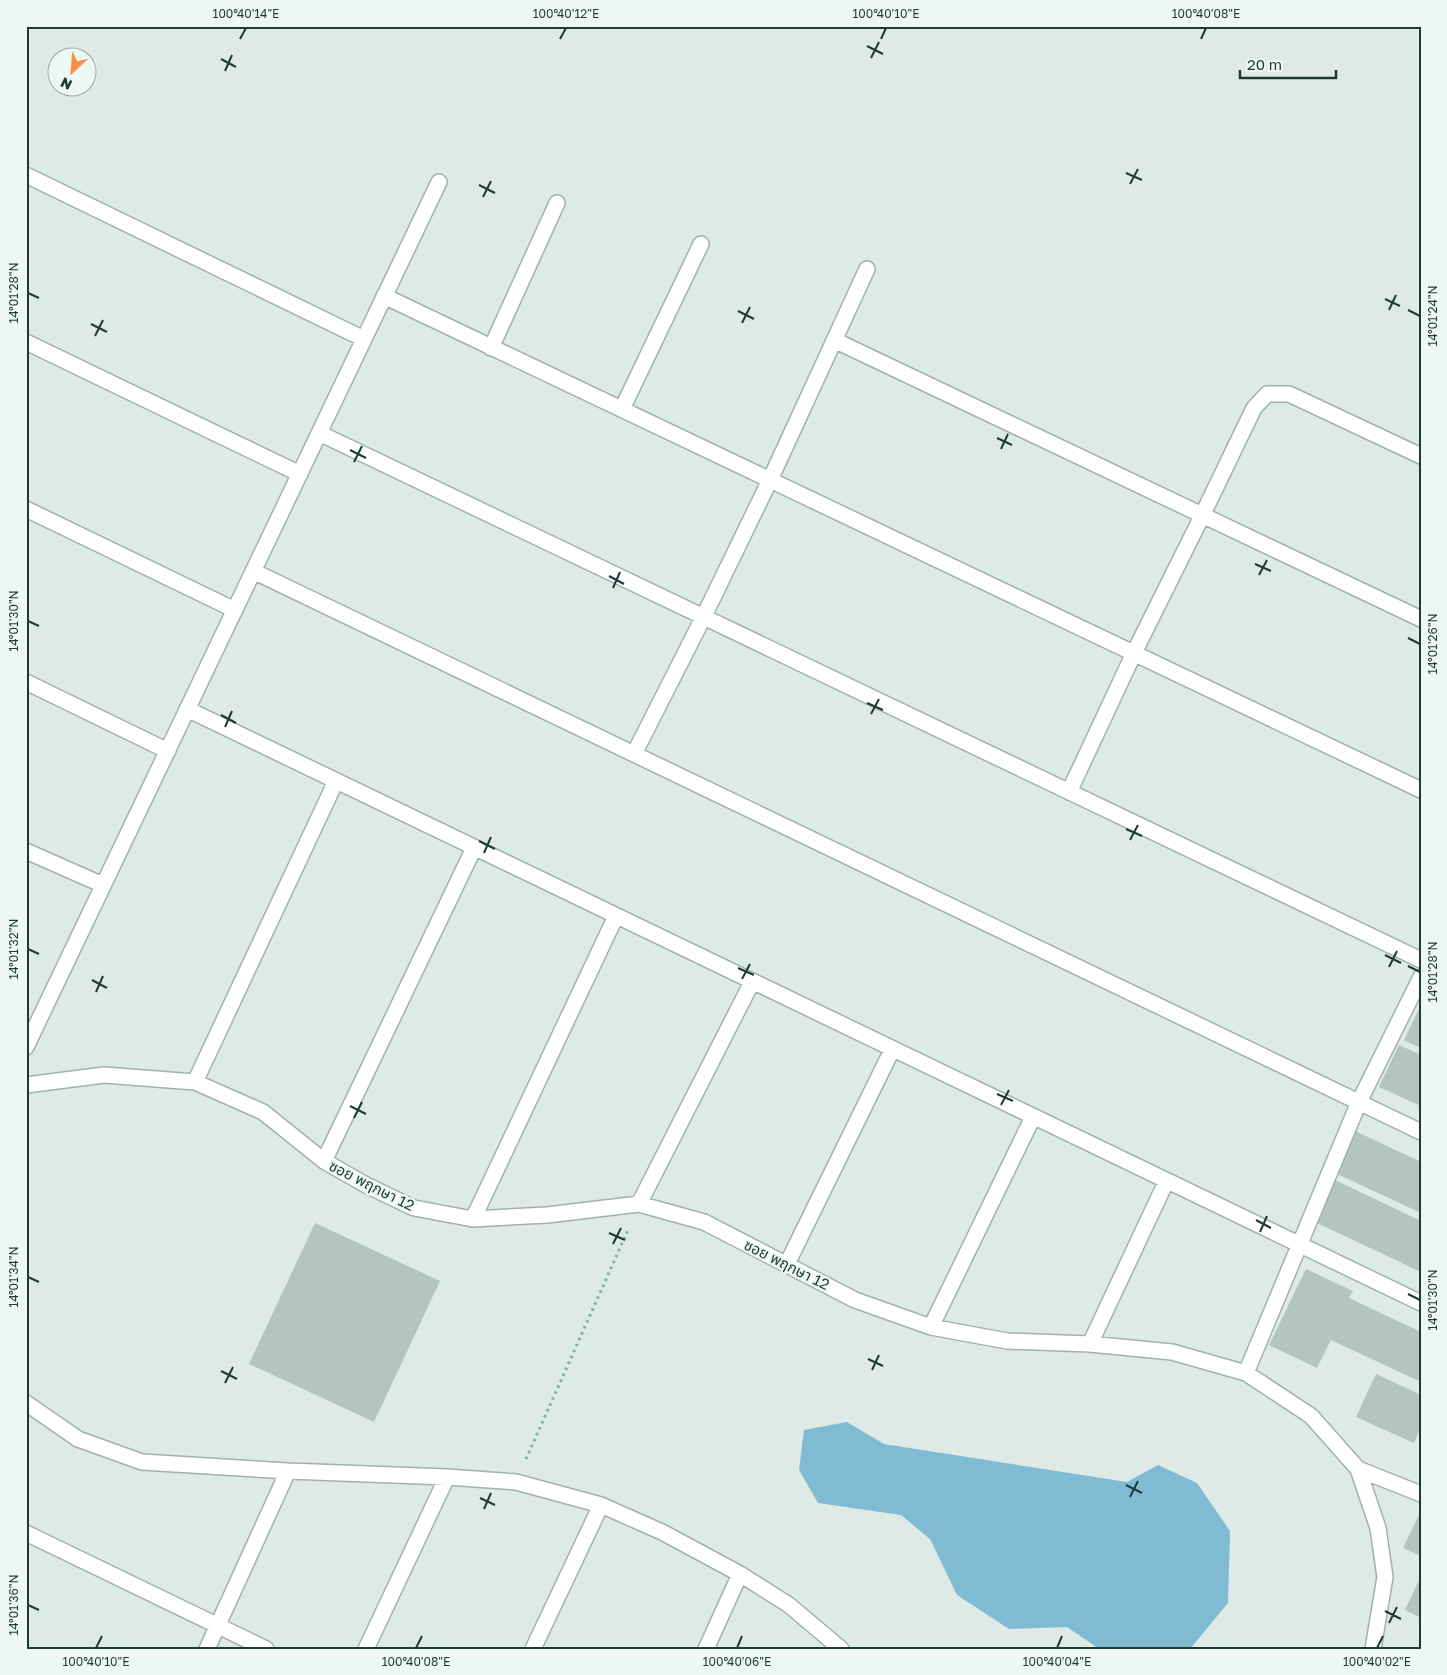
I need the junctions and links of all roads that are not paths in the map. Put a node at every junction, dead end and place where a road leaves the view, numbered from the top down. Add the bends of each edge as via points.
1 (26, 174) edge
2 (439, 182) dead end
3 (557, 203) dead end
4 (701, 244) dead end
5 (867, 269) dead end
6 (384, 296) junction
7 (364, 339) junction
8 (834, 340) junction
9 (26, 342) edge
10 (491, 348) junction
11 (622, 410) junction
12 (319, 433) junction
13 (1421, 456) edge
14 (300, 474) junction
15 (770, 480) junction
16 (26, 509) edge
17 (1202, 516) junction
18 (253, 571) junction
19 (235, 610) junction
20 (704, 616) junction
21 (1421, 619) edge
22 (1134, 653) junction
23 (26, 682) edge
24 (187, 709) junction
25 (168, 751) junction
26 (634, 754) junction
27 (336, 781) junction
28 (1421, 790) edge
29 (1069, 792) junction
30 (474, 848) junction
31 (26, 851) edge
32 (103, 885) junction
33 (616, 916) junction
34 (1421, 960) edge
35 (1421, 977) edge
36 (752, 982) junction
37 (31, 1024) edge
38 (26, 1047) edge
39 (892, 1050) junction
40 (195, 1082) junction
41 (26, 1085) edge
42 (1360, 1102) junction
43 (1033, 1117) junction
44 (1421, 1132) edge
45 (324, 1161) junction
46 (1166, 1182) junction
47 (640, 1204) junction
48 (474, 1219) junction
49 (1299, 1244) junction
50 (787, 1264) junction
51 (1421, 1303) edge
52 (930, 1327) junction
53 (1090, 1344) junction
54 (1246, 1373) junction
55 (26, 1403) edge
56 (1358, 1469) junction
57 (288, 1471) junction
58 (447, 1477) junction
59 (1421, 1494) edge
60 (601, 1505) junction
61 (26, 1532) edge
62 (740, 1574) junction
63 (217, 1625) junction
64 (207, 1649) edge
65 (266, 1649) edge
66 (366, 1649) edge
67 (533, 1649) edge
68 (706, 1649) edge
69 (841, 1649) edge
70 (1373, 1649) edge

1 - 7 street
2 - 6 street
3 - 10 street
4 - 11 street
5 - 8 street
6 - 7 street
6 - 10 street
7 - 12 street
8 - 15 street
8 - 17 street
9 - 14 street
10 - 11 street
11 - 15 street
12 - 14 street
12 - 20 street
13 - 17 street via 1289,394 1267,394 1254,408
14 - 18 street
15 - 20 street
15 - 22 street
16 - 19 street
17 - 21 street
17 - 22 street
18 - 19 street
18 - 26 street
19 - 24 street
20 - 26 street
20 - 29 street
22 - 28 street
22 - 29 street
23 - 25 street
24 - 25 street
24 - 27 street
25 - 32 street
26 - 42 street
27 - 30 street
27 - 40 street
29 - 34 street
30 - 33 street
30 - 45 street
31 - 32 street
32 - 37 street
33 - 36 street
33 - 48 street
35 - 42 street
36 - 39 street
36 - 47 street
37 - 38 street
39 - 43 street
39 - 50 street
40 - 41 street, ซอย พฤกษา 12 via 104,1075
40 - 45 street, ซอย พฤกษา 12 via 262,1112
42 - 44 street
42 - 49 street
43 - 46 street
43 - 52 street
45 - 48 street, ซอย พฤกษา 12 via 414,1208
46 - 49 street
46 - 53 street
47 - 48 street, ซอย พฤกษา 12 via 547,1215
47 - 50 street, ซอย พฤกษา 12 via 704,1222
49 - 51 street
49 - 54 street
50 - 52 street, ซอย พฤกษา 12 via 855,1300
52 - 53 street, ซอย พฤกษา 12 via 1007,1341
53 - 54 street, ซอย พฤกษา 12 via 1172,1352
54 - 56 street, ซอย พฤกษา 12 via 1311,1416
55 - 57 street via 78,1439 142,1462
56 - 59 street
56 - 70 street, ซอย พฤกษา 12 via 1378,1528 1385,1577
57 - 58 street
57 - 63 street
58 - 60 street via 516,1482
58 - 66 street
60 - 62 street via 662,1532
60 - 67 street
61 - 63 street
62 - 68 street
62 - 69 street via 789,1605
63 - 64 street
63 - 65 street

